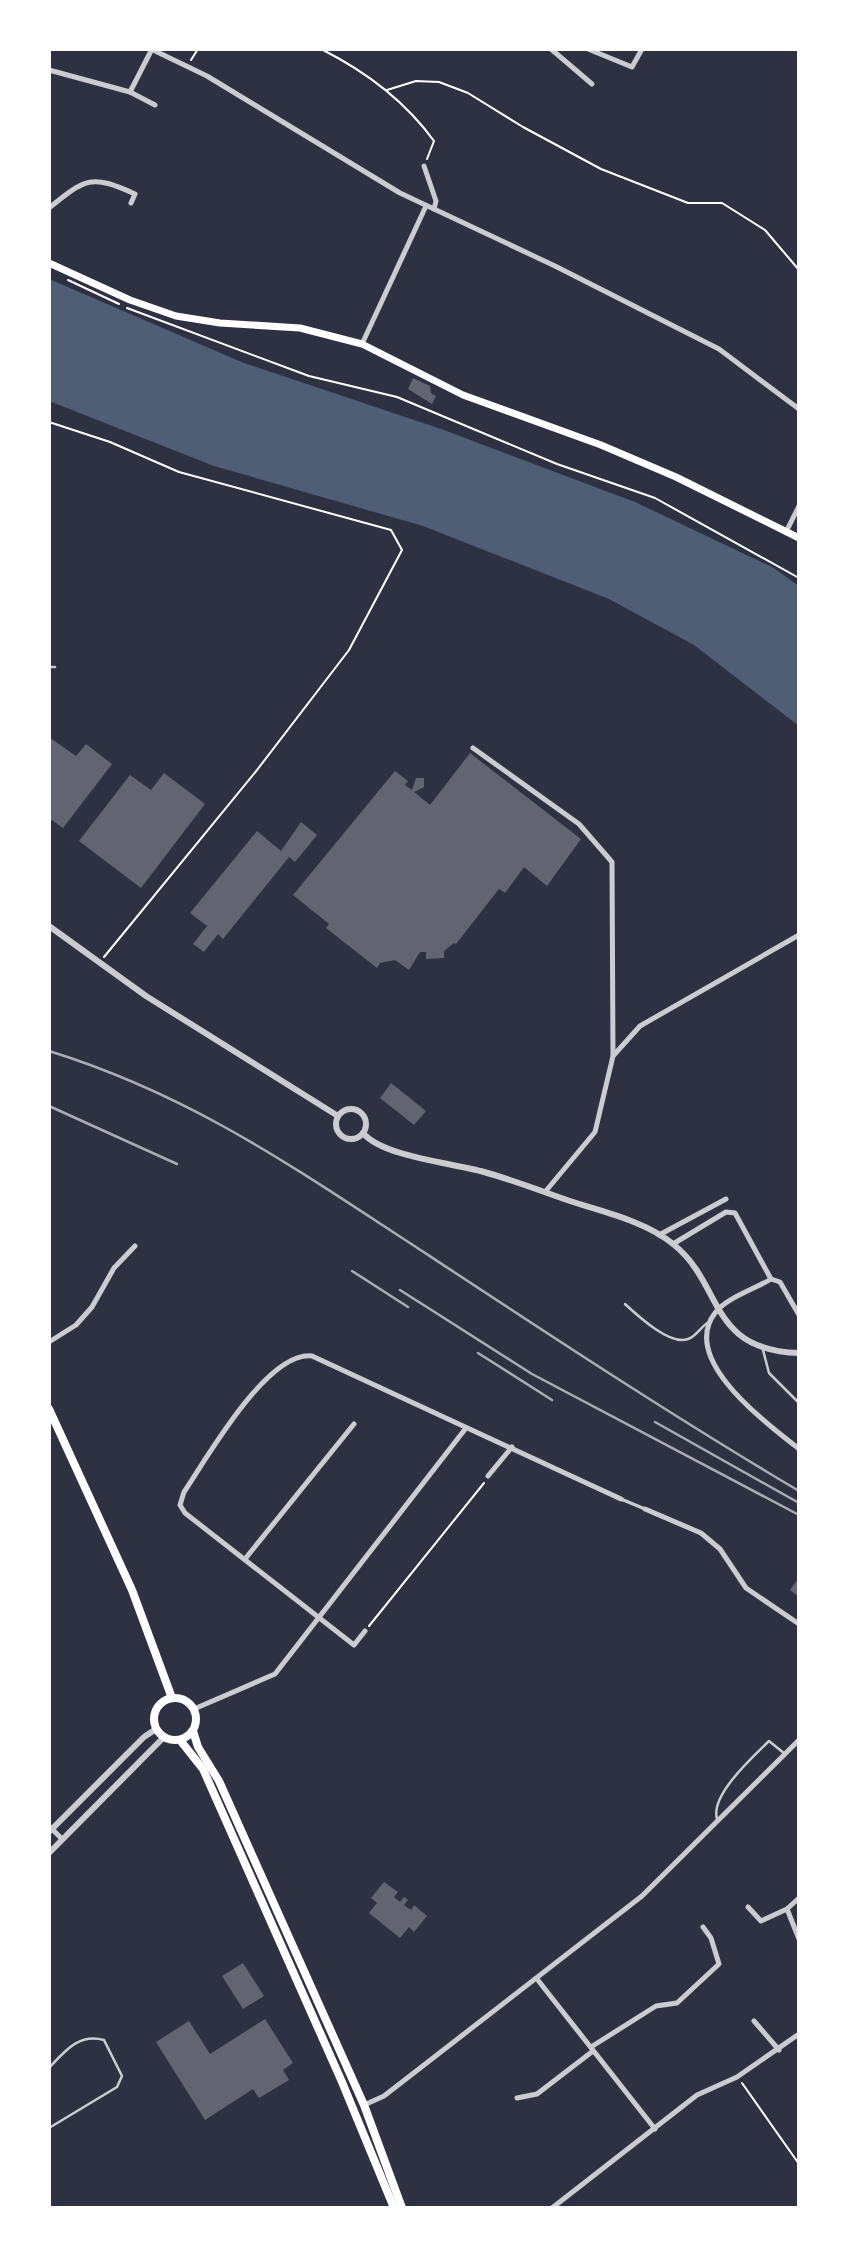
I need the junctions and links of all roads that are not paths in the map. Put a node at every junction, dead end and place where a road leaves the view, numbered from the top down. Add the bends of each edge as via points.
1 (151, 49) edge
2 (551, 49) edge
3 (589, 49) edge
4 (642, 49) edge
5 (49, 70) edge
6 (592, 84) dead end
7 (130, 92) junction
8 (155, 105) dead end
9 (424, 166) road end
10 (131, 203) dead end
11 (426, 206) junction
12 (49, 208) edge
13 (434, 209) junction
14 (49, 263) edge
15 (362, 344) junction
16 (799, 408) edge
17 (799, 506) edge
18 (786, 532) junction
19 (799, 538) edge
20 (49, 667) edge
21 (55, 667) dead end
22 (473, 748) dead end
23 (49, 926) edge
24 (799, 935) edge
25 (613, 1056) junction
26 (338, 1116) junction
27 (363, 1133) junction
28 (545, 1192) junction
29 (726, 1199) dead end
30 (659, 1235) junction
31 (673, 1244) junction
32 (135, 1246) dead end
33 (771, 1279) junction
34 (625, 1304) dead end
35 (717, 1310) junction
36 (799, 1315) edge
37 (710, 1321) junction
38 (49, 1342) edge
39 (763, 1346) junction
40 (799, 1353) edge
41 (799, 1404) edge
42 (49, 1409) edge
43 (354, 1424) dead end
44 (466, 1428) junction
45 (512, 1447) junction
46 (799, 1449) edge
47 (488, 1476) road end
48 (621, 1499) joint
49 (645, 1509) joint
50 (245, 1559) junction
51 (318, 1617) junction
52 (799, 1624) edge
53 (365, 1631) road end
54 (172, 1698) junction
55 (194, 1709) junction
56 (156, 1729) junction
57 (193, 1731) junction
58 (164, 1737) junction
59 (180, 1740) junction
60 (799, 1740) edge
61 (785, 1754) junction
62 (718, 1822) junction
63 (50, 1829) edge
64 (62, 1839) junction
65 (49, 1853) edge
66 (799, 1898) edge
67 (748, 1907) dead end
68 (787, 1909) junction
69 (704, 1927) dead end
70 (799, 1940) edge
71 (537, 1979) junction
72 (754, 2021) dead end
73 (799, 2034) edge
74 (592, 2049) junction
75 (779, 2050) junction
76 (49, 2068) edge
77 (517, 2098) dead end
78 (364, 2105) junction
79 (354, 2110) junction
80 (49, 2128) edge
81 (655, 2129) junction
82 (394, 2208) edge
83 (402, 2208) edge
84 (552, 2208) edge

1 - 7 street
1 - 11 street
2 - 6 street
3 - 4 street via 632,67
5 - 7 street
7 - 8 street
9 - 13 street via 436,201
10 - 12 street via 135,194 99,179 79,184
11 - 13 street
11 - 15 street
13 - 16 street via 719,349
14 - 15 main road via 176,316 300,328
15 - 18 main road via 463,395 676,477
17 - 18 street
18 - 19 main road
20 - 21 lane
22 - 25 street via 579,824 612,862
23 - 26 street via 204,1034
24 - 25 street via 650,1020
25 - 28 street via 595,1132
26 - 27 street via 341,1135 350,1139
26 - 27 street via 346,1110 360,1112 366,1120
27 - 28 street via 395,1150
28 - 30 street
29 - 30 street
30 - 31 street
31 - 33 street via 726,1212 735,1213
31 - 35 street via 687,1257
32 - 38 street via 114,1268 76,1325
33 - 35 street
33 - 36 street via 780,1282
34 - 37 lane via 649,1325 677,1340 692,1338
35 - 37 street
35 - 39 street via 729,1325
37 - 46 street via 707,1340 721,1375 762,1420
39 - 40 street
39 - 41 lane via 769,1373
42 - 54 main road via 132,1590
43 - 50 street
44 - 45 street
44 - 50 street via 312,1356 292,1359 255,1390 184,1492 180,1505
44 - 51 street
45 - 47 street
45 - 48 street
48 - 49 street
49 - 52 street via 701,1532 720,1549 746,1588
50 - 51 street
51 - 53 street via 354,1645
51 - 55 street via 275,1674
54 - 55 main road via 180,1698
54 - 56 main road via 164,1700 155,1712
55 - 57 main road
56 - 58 main road
56 - 63 street
57 - 59 main road
57 - 78 main road
58 - 59 main road
58 - 64 street
59 - 79 main road via 203,1769
60 - 61 street
61 - 62 street
61 - 62 lane via 769,1741 717,1801
62 - 71 street via 642,1896
63 - 64 street
64 - 65 street
66 - 68 street
67 - 68 street via 761,1922
68 - 70 street
69 - 74 street via 719,1964 677,2003 656,2007
71 - 74 street
71 - 78 street via 384,2096
72 - 75 street
73 - 75 street
74 - 77 street via 537,2094
74 - 81 street
75 - 81 street via 697,2095
76 - 80 lane via 72,2044 92,2036 104,2040 122,2076 117,2087
78 - 79 street
78 - 83 main road
79 - 82 main road
81 - 84 street

